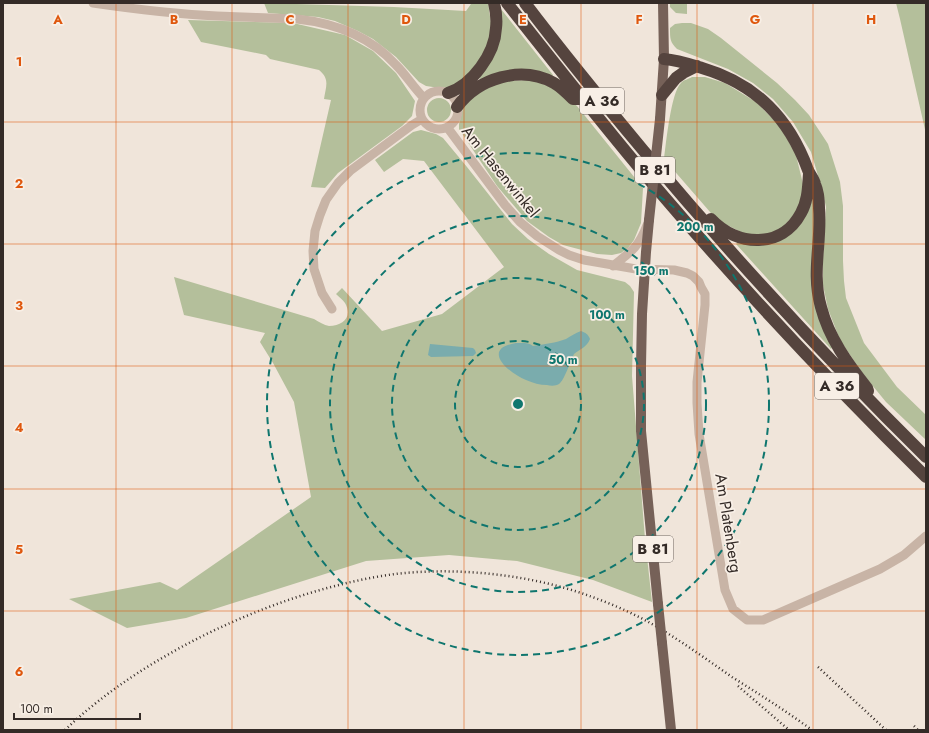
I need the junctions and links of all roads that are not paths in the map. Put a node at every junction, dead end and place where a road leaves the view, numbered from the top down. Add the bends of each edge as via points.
1 (93, 3) edge
2 (494, 3) edge
3 (507, 3) edge
4 (525, 3) edge
5 (663, 3) edge
6 (664, 59) junction
7 (697, 66) junction
8 (448, 94) junction
9 (662, 94) junction
10 (424, 98) junction
11 (583, 99) junction
12 (457, 107) junction
13 (422, 120) junction
14 (447, 127) junction
15 (809, 172) junction
16 (698, 215) junction
17 (649, 220) junction
18 (613, 266) junction
19 (645, 270) junction
20 (332, 309) dead end
21 (869, 400) junction
22 (926, 457) edge
23 (926, 477) edge
24 (926, 536) edge
25 (671, 730) edge

1 - 10 street via 176,13 297,19 329,24 357,35 379,49 396,64
2 - 8 highway via 496,30 489,54 468,81
3 - 11 highway, A 36
4 - 16 highway, A 36 via 620,123
5 - 6 main road, B 81
6 - 7 highway
6 - 9 main road, B 81
7 - 9 highway via 676,78
7 - 15 highway via 739,82 764,101 792,134
8 - 10 street via 434,92
8 - 12 street via 454,99
9 - 17 main road, B 81, bridge
10 - 13 street via 420,107
11 - 12 highway via 573,98 562,88 545,79 519,75 504,76 486,83 466,96
11 - 23 highway, A 36 via 658,190 750,294
12 - 14 street via 455,119
13 - 14 street via 434,128
13 - 20 street via 350,171 326,200 315,231 313,251 314,268 322,293
14 - 18 street, Am Hasenwinkel via 505,205 528,229 549,245 569,255
15 - 16 highway via 806,200 801,213 793,224 776,236 761,240 741,238 729,234 708,216
15 - 21 highway via 815,184 819,208 816,276 821,307 837,345 868,388
16 - 21 highway, A 36
17 - 18 street via 636,246
17 - 19 main road, B 81
18 - 19 street, Am Hasenwinkel
19 - 24 street, Am Platenberg via 674,270 687,273 699,282 705,294 697,382 699,434 723,582 733,609 747,620 763,620 880,570
19 - 25 main road, B 81, bridge via 641,431
21 - 22 highway, A 36

